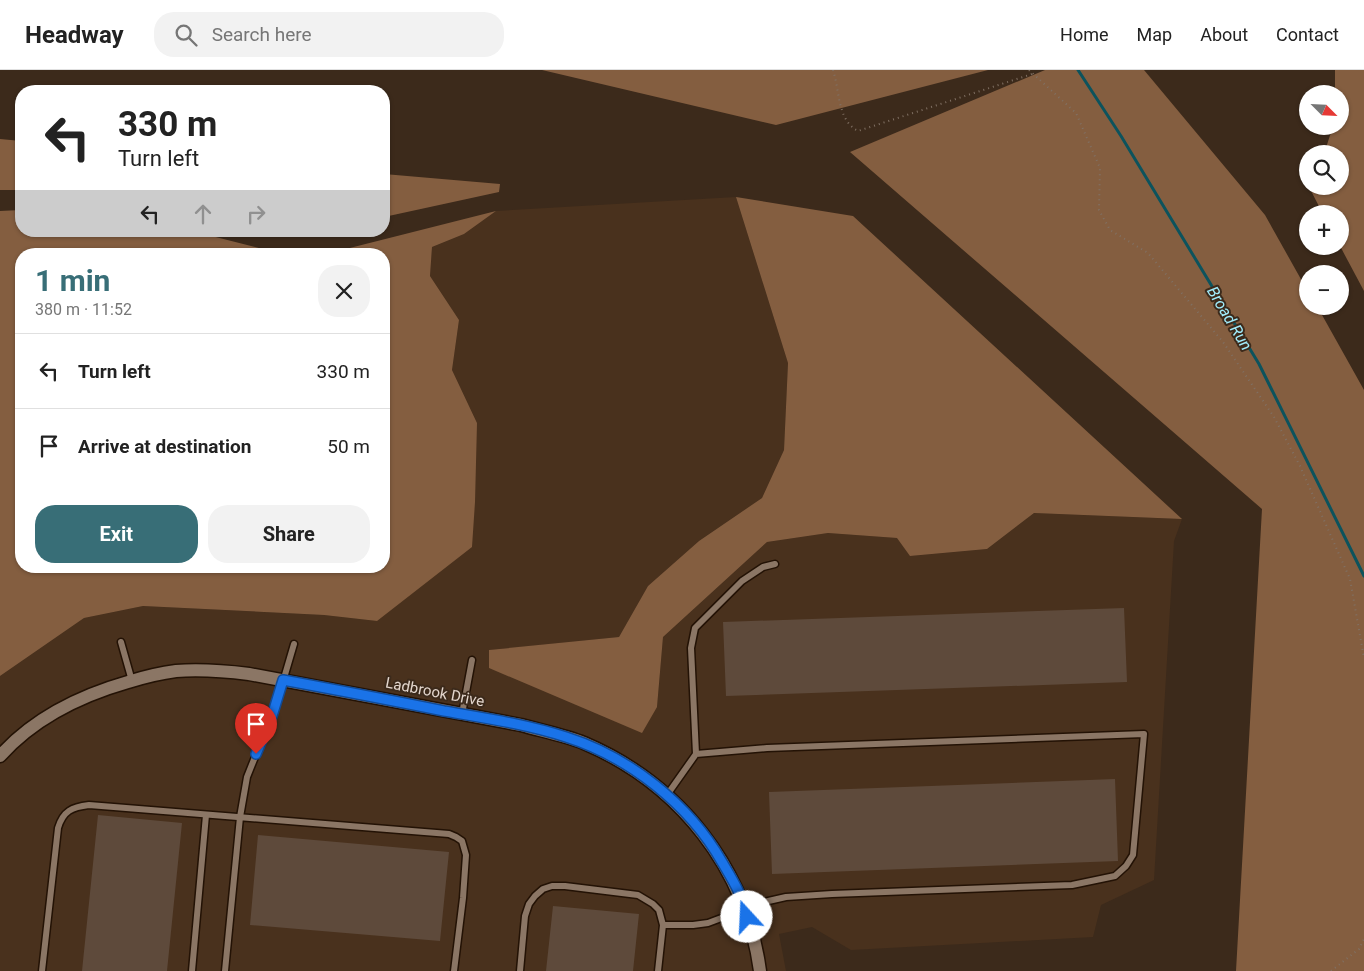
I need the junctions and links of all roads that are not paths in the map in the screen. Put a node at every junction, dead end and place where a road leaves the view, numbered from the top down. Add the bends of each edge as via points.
1 (775, 564) dead end
2 (120, 642) dead end
3 (294, 644) dead end
4 (472, 660) dead end
5 (283, 680) junction
6 (132, 681) junction
7 (462, 714) junction
8 (696, 754) junction
9 (0, 756) edge
10 (667, 795) junction
11 (206, 814) junction
12 (240, 817) junction
13 (746, 909) junction
14 (663, 925) junction
15 (42, 971) edge
16 (192, 971) edge
17 (225, 971) edge
18 (454, 971) edge
19 (520, 971) edge
20 (658, 971) edge
21 (760, 971) edge

1 - 8 lane via 763,567 742,581 695,628 691,648
2 - 6 lane
3 - 5 lane
4 - 7 lane
5 - 6 street, Ladbrook Drive via 204,670 148,676
5 - 7 street, Ladbrook Drive
5 - 12 lane via 247,777
6 - 9 street, Ladbrook Drive via 54,711 12,742
7 - 10 street, Ladbrook Drive via 565,736 627,765
8 - 10 lane
8 - 13 lane via 767,748 1144,734 1133,855 1115,876 1072,885 786,897
10 - 13 street, Ladbrook Drive via 715,849
11 - 12 lane
11 - 15 lane via 89,805 68,810 58,828
11 - 16 lane
12 - 17 lane
12 - 18 lane via 448,834 462,841 466,855
13 - 14 lane via 708,923
13 - 21 street, Ladbrook Drive via 756,939
14 - 19 lane via 659,910 648,899 638,895 552,886 543,889 529,904
14 - 20 lane

